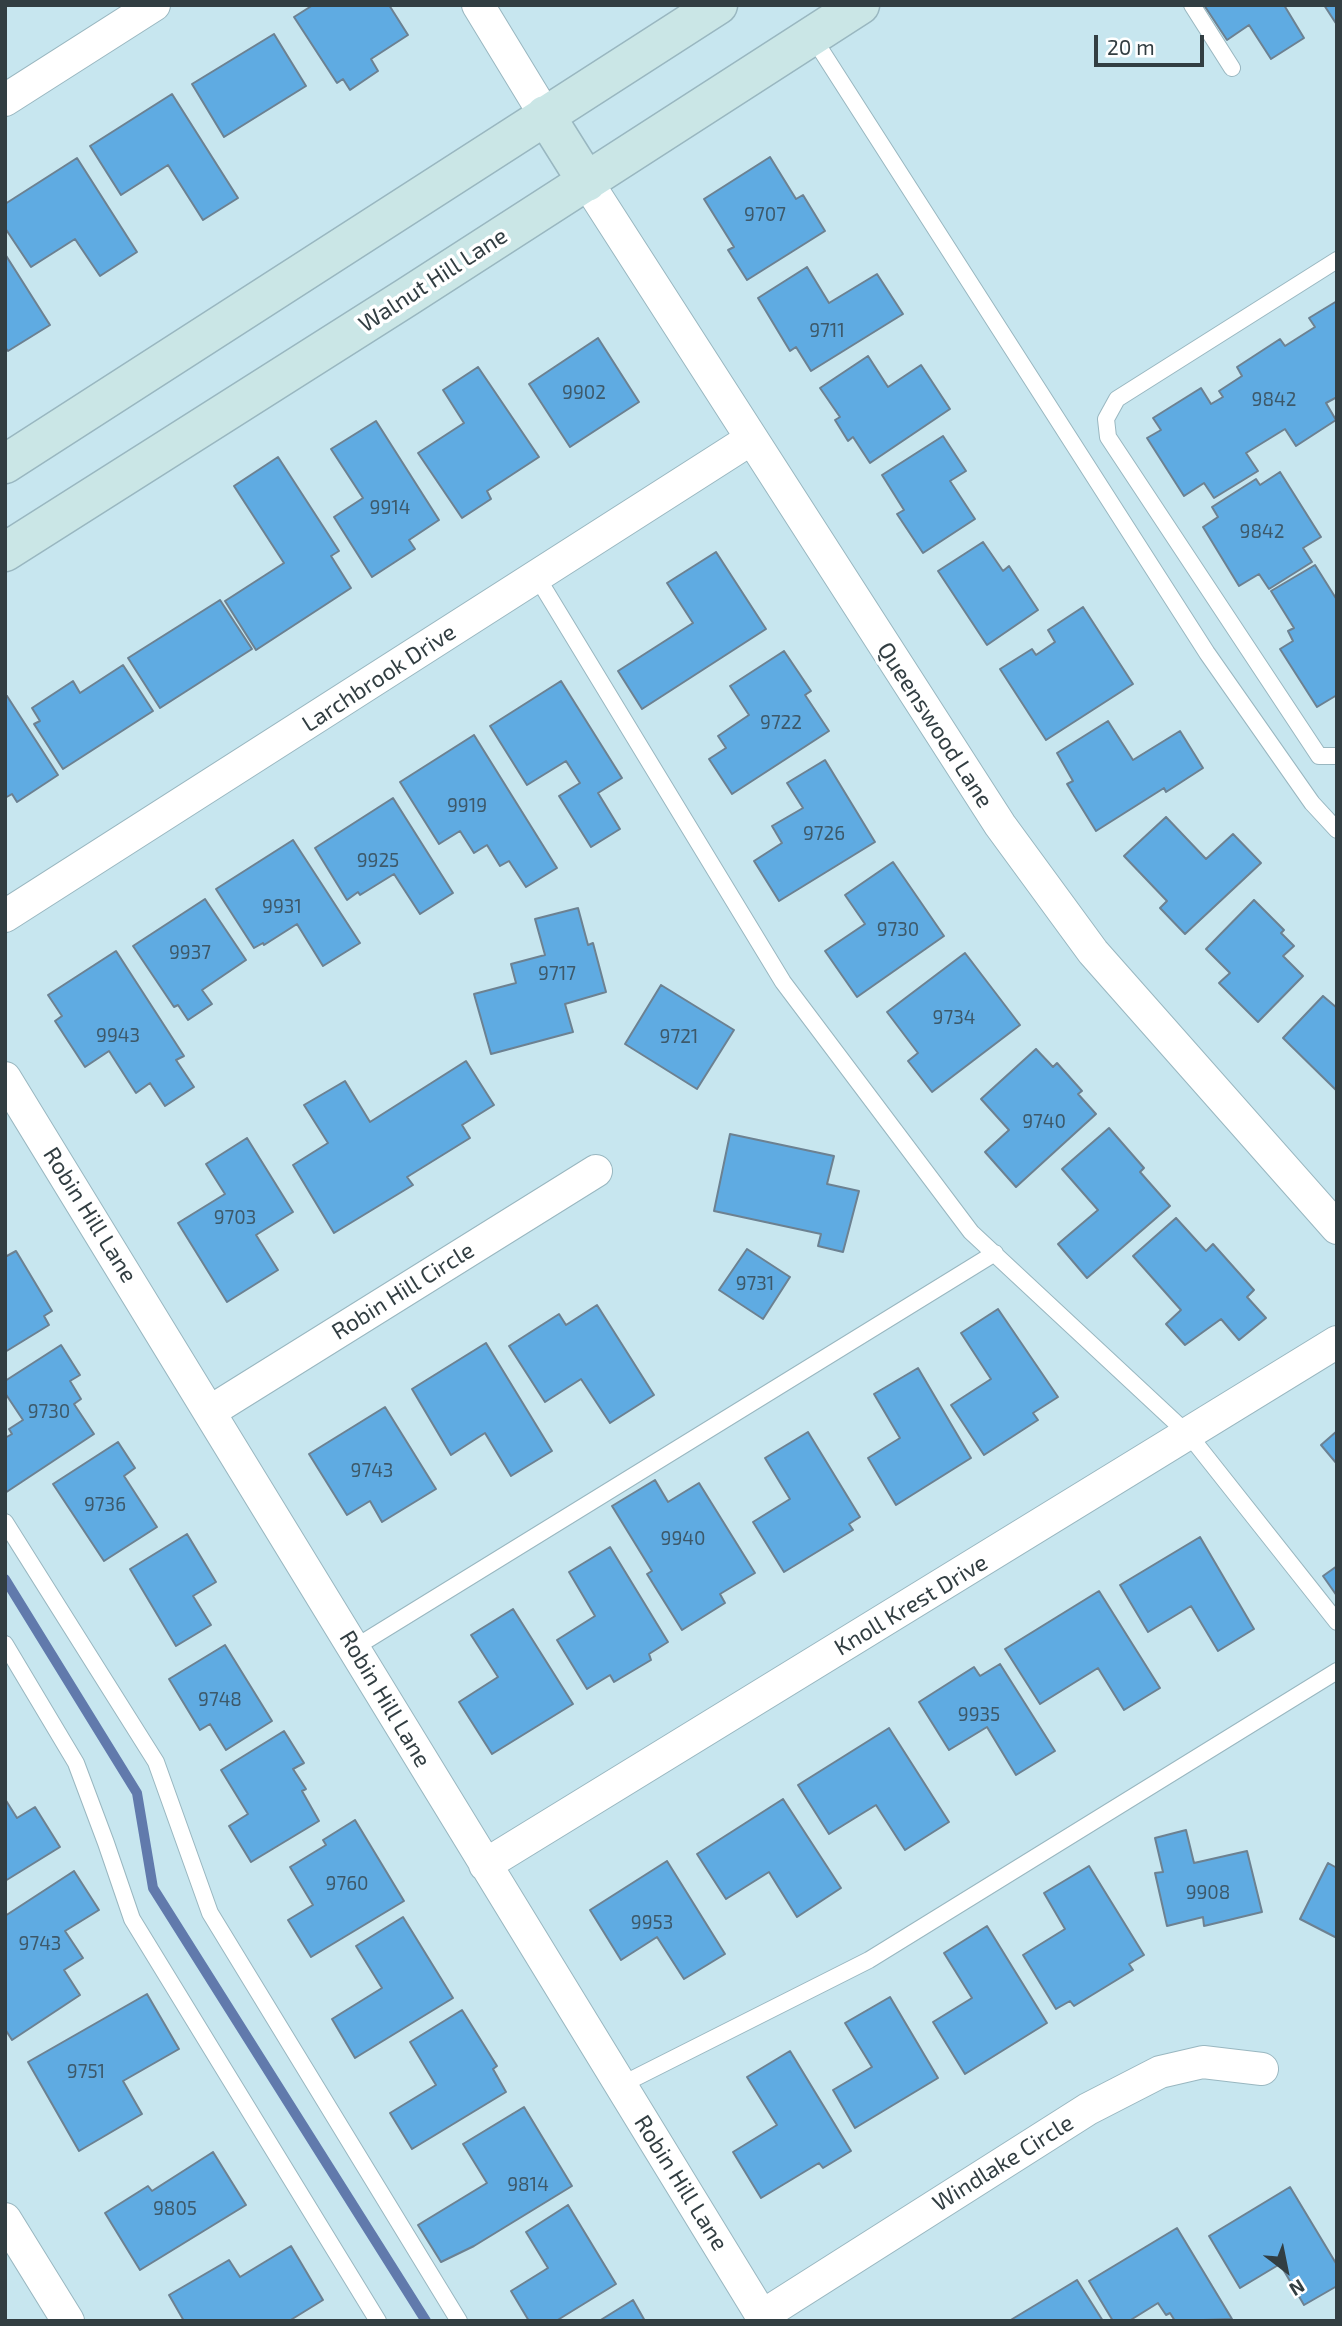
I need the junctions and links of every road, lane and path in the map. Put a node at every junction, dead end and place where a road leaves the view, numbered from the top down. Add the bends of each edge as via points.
1 (154, 5) edge
2 (478, 5) edge
3 (718, 5) edge
4 (860, 5) edge
5 (1192, 5) edge
6 (811, 36) junction
7 (1232, 68) dead end
8 (5, 100) edge
9 (545, 115) junction
10 (587, 182) junction
11 (1337, 260) edge
12 (751, 439) junction
13 (5, 464) edge
14 (5, 552) edge
15 (537, 577) junction
16 (1337, 756) edge
17 (1337, 830) edge
18 (5, 916) edge
19 (5, 1078) edge
20 (596, 1171) dead end
21 (1337, 1228) edge
22 (995, 1253) junction
23 (1337, 1342) edge
24 (211, 1411) junction
25 (1189, 1435) junction
26 (5, 1522) edge
27 (1337, 1622) edge
28 (5, 1644) edge
29 (354, 1648) junction
30 (1337, 1671) edge
31 (485, 1865) junction
32 (1262, 2069) dead end
33 (621, 2085) junction
34 (5, 2220) edge
35 (764, 2318) edge
36 (68, 2321) edge
37 (378, 2321) edge
38 (459, 2321) edge

1 - 8 street
2 - 9 street
3 - 9 main road
4 - 6 main road, Walnut Hill Lane
5 - 7 lane
6 - 10 main road, Walnut Hill Lane
6 - 17 lane via 1208,653 1312,803
9 - 10 main road
9 - 13 main road
10 - 12 street, Queenswood Lane
10 - 14 main road, Walnut Hill Lane
11 - 16 lane via 1117,398 1106,419 1108,437 1319,756
12 - 15 street, Larchbrook Drive
12 - 21 street, Queenswood Lane via 1000,824 1085,941
15 - 18 street, Larchbrook Drive
15 - 22 lane via 783,982 971,1231
19 - 24 street, Robin Hill Lane
20 - 24 street, Robin Hill Circle
22 - 25 lane
22 - 29 lane
23 - 25 street, Knoll Krest Drive
24 - 29 street, Robin Hill Lane
25 - 27 lane
25 - 31 street, Knoll Krest Drive
26 - 38 lane via 156,1762 210,1913
28 - 37 lane via 76,1763 132,1919
29 - 31 street, Robin Hill Lane
30 - 33 lane via 869,1960
31 - 33 street, Robin Hill Lane
32 - 35 street, Windlake Circle via 1203,2062 1160,2072 1088,2109
33 - 35 street, Robin Hill Lane
34 - 36 street

